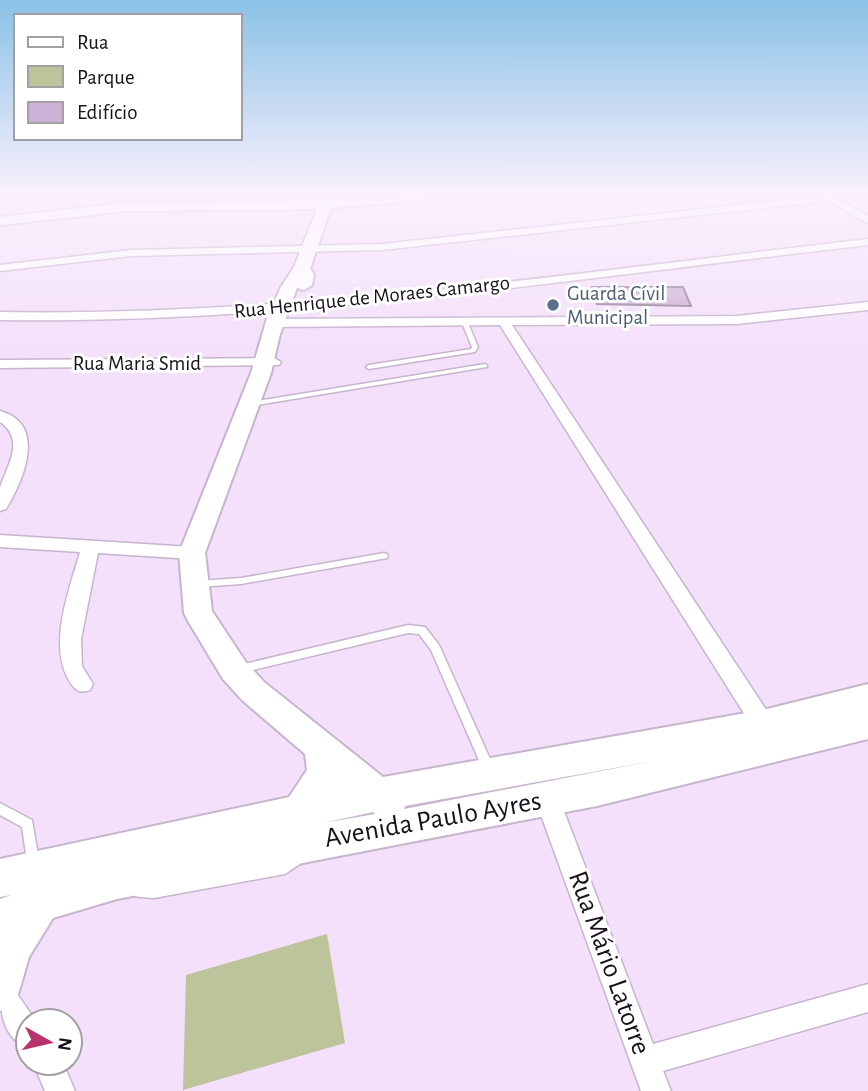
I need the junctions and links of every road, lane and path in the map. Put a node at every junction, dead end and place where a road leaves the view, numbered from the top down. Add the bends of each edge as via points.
1 (310, 243) edge
2 (417, 243) edge
3 (861, 243) edge
4 (307, 251) junction
5 (0, 268) edge
6 (868, 306) edge
7 (0, 316) edge
8 (287, 316) junction
9 (465, 323) junction
10 (505, 323) junction
11 (0, 364) edge
12 (265, 366) junction
13 (485, 366) dead end
14 (369, 367) dead end
15 (249, 404) junction
16 (0, 415) edge
17 (0, 505) edge
18 (0, 541) edge
19 (91, 546) junction
20 (192, 553) junction
21 (384, 556) dead end
22 (195, 584) junction
23 (234, 670) junction
24 (83, 684) dead end
25 (868, 698) edge
26 (763, 724) junction
27 (868, 725) edge
28 (321, 746) junction
29 (491, 775) junction
30 (533, 791) junction
31 (379, 794) junction
32 (0, 809) edge
33 (414, 824) junction
34 (304, 828) junction
35 (25, 883) edge
36 (0, 919) edge
37 (0, 992) edge
38 (868, 998) edge
39 (14, 1013) edge
40 (645, 1061) junction
41 (656, 1091) edge

1 - 4 main road
2 - 4 street
3 - 8 street, Rua Henrique de Moraes Camargo
4 - 5 street via 131,253
4 - 8 main road via 302,269 295,274
6 - 10 street via 737,320
7 - 8 street, Rua Henrique de Moraes Camargo
8 - 9 street
8 - 12 main road
9 - 10 street
9 - 14 lane via 473,351
10 - 26 street
11 - 12 street, Rua Maria Smid
12 - 15 main road
13 - 15 lane
15 - 20 main road
16 - 17 street via 12,421 21,438 22,460
18 - 19 street
19 - 20 street
19 - 24 street via 79,587 72,644 72,667
20 - 22 main road
21 - 22 lane via 241,581
22 - 23 main road via 198,613
23 - 28 main road
23 - 29 lane via 408,629 422,630 435,648
25 - 26 main road, Avenida Paulo Ayres
26 - 30 main road, Avenida Paulo Ayres
27 - 30 main road, Avenida Paulo Ayres
28 - 31 main road
28 - 34 main road via 325,773
29 - 30 main road, Avenida Paulo Ayres
29 - 31 main road, Avenida Paulo Ayres
30 - 33 main road, Avenida Paulo Ayres
30 - 40 street, Rua Mário Latorre via 545,820 561,835
31 - 33 main road
31 - 34 main road, Avenida Paulo Ayres
32 - 35 lane via 28,824
33 - 34 main road, Avenida Paulo Ayres
34 - 35 main road, Avenida Paulo Ayres
34 - 35 main road, Avenida Paulo Ayres via 117,880
35 - 36 main road, Avenida Paulo Ayres
35 - 37 main road
37 - 39 street
38 - 40 street
40 - 41 street, Rua Mário Latorre

